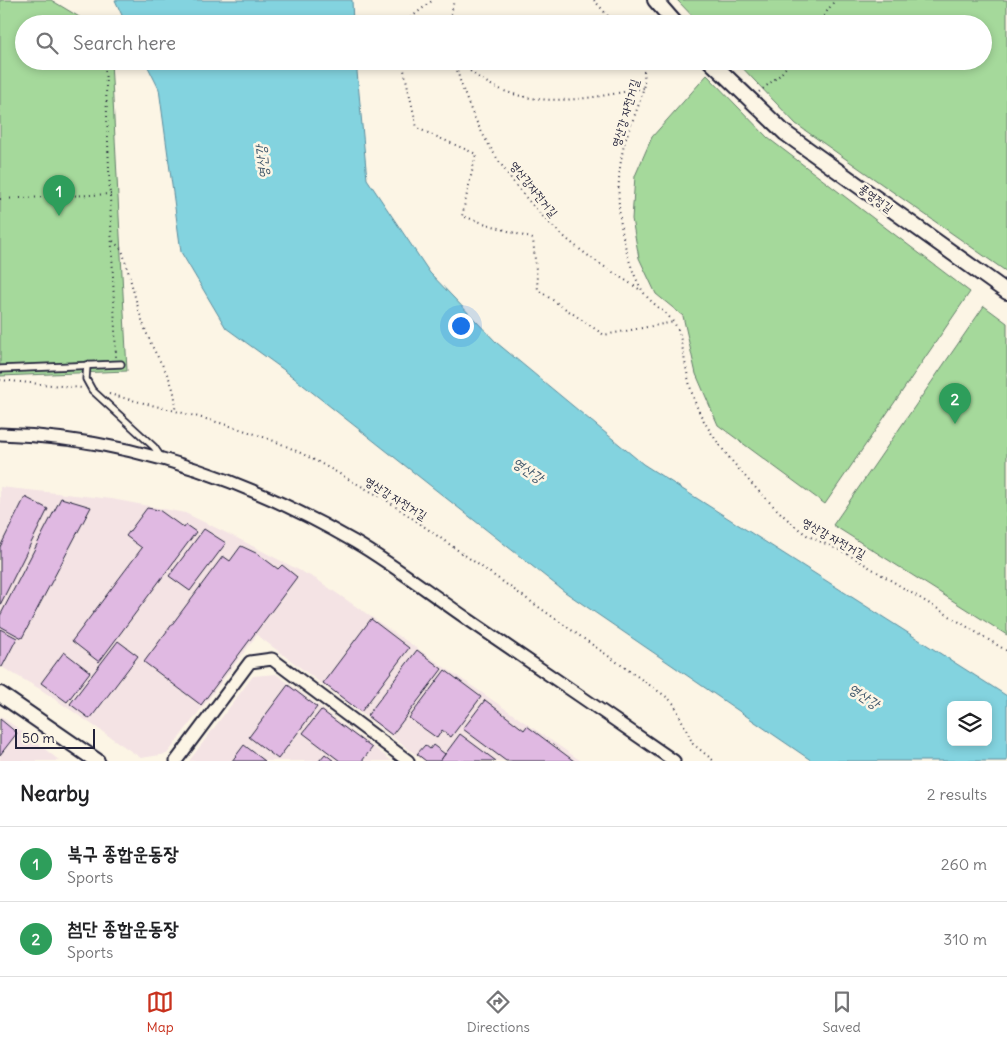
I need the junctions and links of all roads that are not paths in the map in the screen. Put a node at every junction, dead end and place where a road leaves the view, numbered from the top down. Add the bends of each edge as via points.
1 (655, 0) edge
2 (668, 15) edge
3 (719, 70) edge
4 (1007, 292) edge
5 (119, 364) road end
6 (87, 365) junction
7 (0, 369) edge
8 (0, 434) edge
9 (162, 458) junction
10 (0, 694) edge
11 (97, 761) edge
12 (176, 761) edge
13 (408, 761) edge
14 (674, 761) edge

1 - 2 street
3 - 4 street, 풍영정길 via 785,133
5 - 6 lane
6 - 7 lane
6 - 9 lane via 86,379 92,390
8 - 9 street via 42,435
9 - 14 street via 262,493 356,543
10 - 11 street
12 - 13 street via 250,662 272,659

